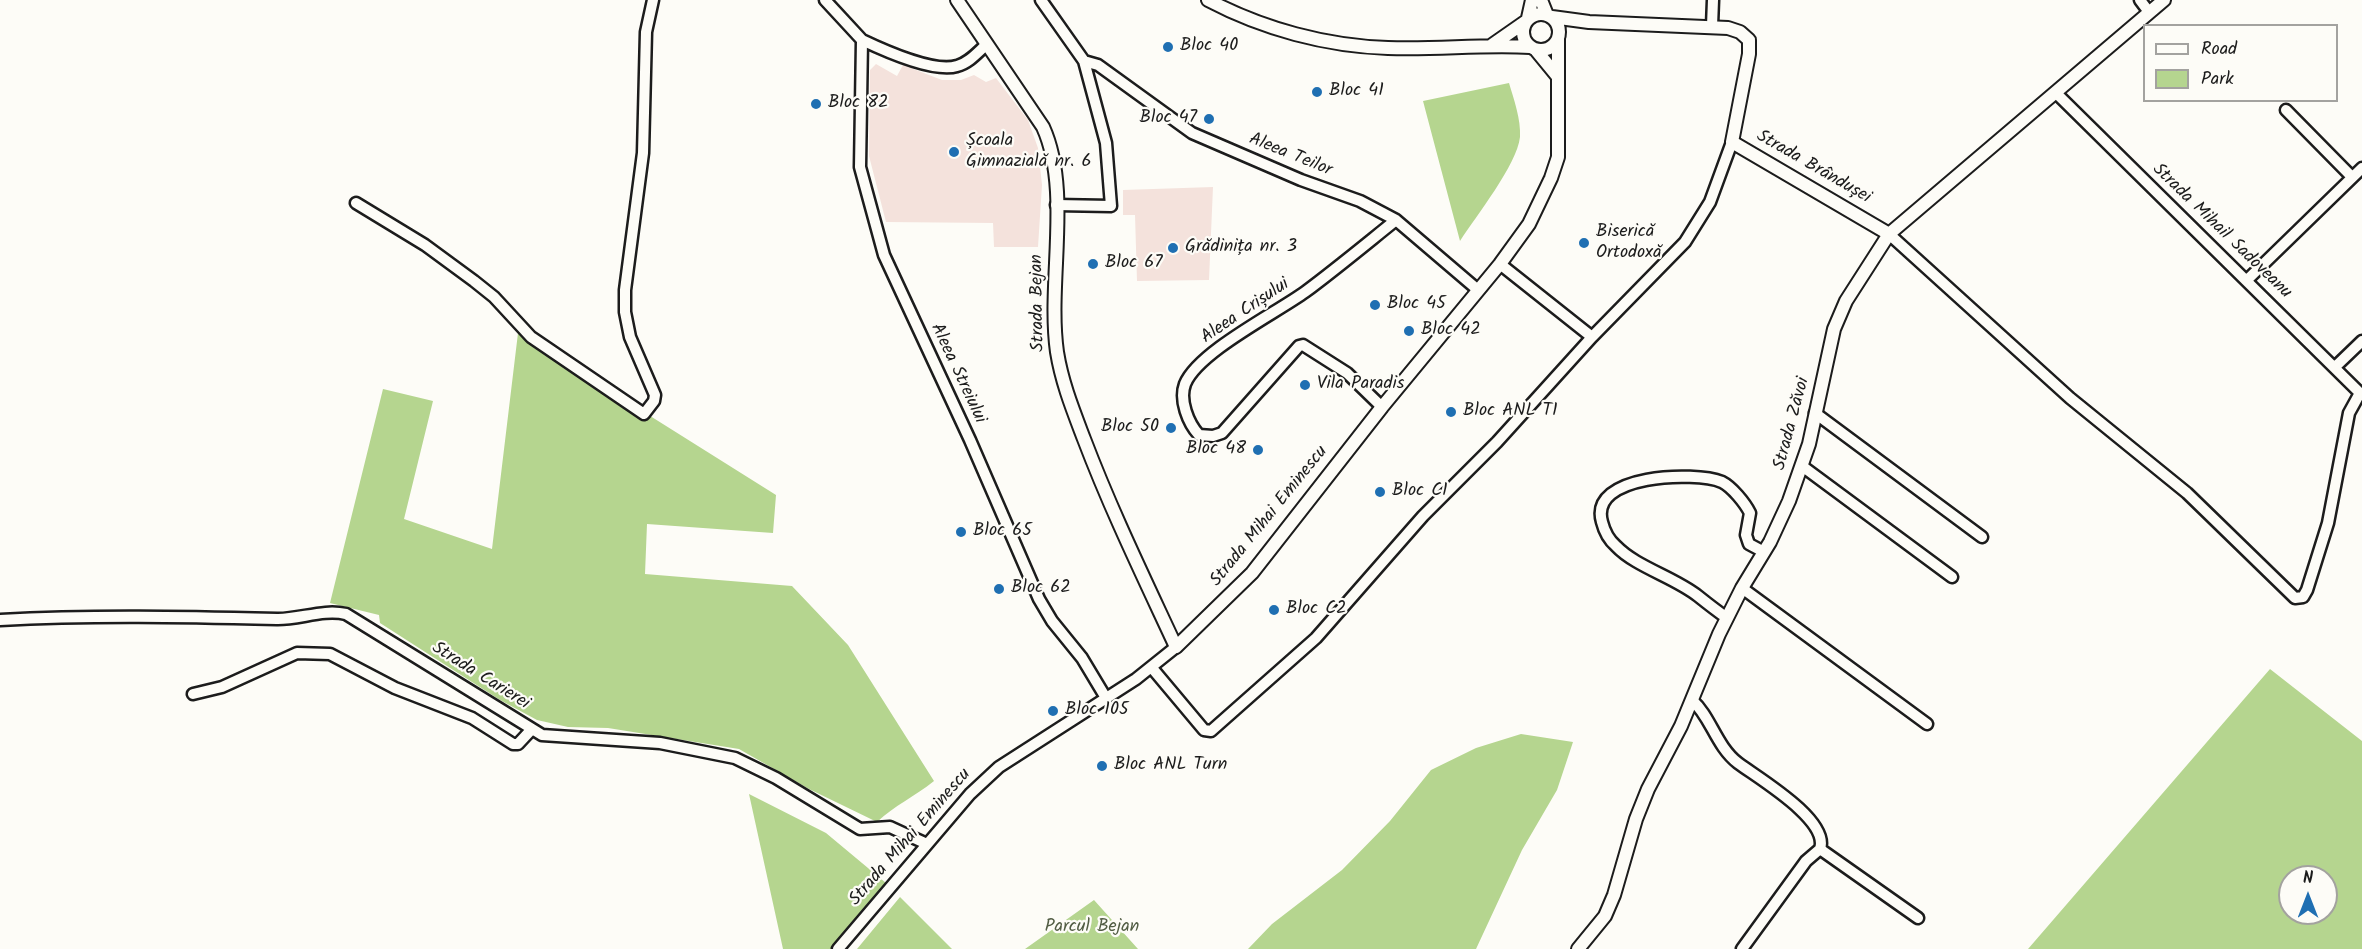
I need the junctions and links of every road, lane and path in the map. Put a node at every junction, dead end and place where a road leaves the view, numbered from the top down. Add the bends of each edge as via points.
1 (653, 0) edge
2 (825, 0) edge
3 (957, 0) edge
4 (1041, 0) edge
5 (1208, 0) edge
6 (1532, 0) edge
7 (1541, 0) edge
8 (1713, 0) edge
9 (2140, 0) edge
10 (2164, 0) edge
11 (2150, 12) junction
12 (1550, 16) junction
13 (1527, 20) junction
14 (1588, 22) junction
15 (1712, 26) junction
16 (1558, 37) junction
17 (862, 39) junction
18 (987, 44) junction
19 (1492, 45) junction
20 (1533, 48) junction
21 (1084, 61) junction
22 (1558, 77) junction
23 (2056, 93) junction
24 (2286, 110) dead end
25 (1732, 142) junction
26 (2362, 168) edge
27 (2352, 177) junction
28 (356, 203) dead end
29 (1056, 205) junction
30 (1396, 220) junction
31 (1889, 234) junction
32 (1500, 264) junction
33 (2247, 280) junction
34 (1478, 290) junction
35 (1592, 337) junction
36 (2362, 341) edge
37 (2335, 367) junction
38 (2361, 394) edge
39 (1382, 407) junction
40 (1815, 413) junction
41 (1802, 466) junction
42 (1982, 537) dead end
43 (1764, 552) junction
44 (1952, 577) dead end
45 (1742, 588) junction
46 (1727, 618) junction
47 (0, 621) edge
48 (1176, 647) junction
49 (1152, 668) junction
50 (193, 694) dead end
51 (1107, 698) junction
52 (1692, 700) junction
53 (1927, 724) dead end
54 (532, 729) junction
55 (927, 844) junction
56 (1820, 849) junction
57 (1918, 918) dead end
58 (838, 949) edge
59 (1579, 949) edge
60 (1742, 949) edge

1 - 28 street via 646,32 643,153 625,290 630,337 655,395 644,414 531,337 466,274
2 - 17 street
3 - 18 street, Strada Bejan
4 - 21 street, Aleea Teilor
5 - 19 street via 1272,27 1345,44 1417,49
6 - 13 street
7 - 12 street
8 - 15 street
9 - 11 street
10 - 11 street, Strada Zăvoi
11 - 23 street, Strada Zăvoi
12 - 13 street via 1538,14
12 - 14 street, Strada Brândușei
12 - 16 street via 1558,25
13 - 19 street
13 - 20 street via 1522,33
14 - 15 street, Strada Brândușei
14 - 16 street, Strada Brândușei
15 - 25 street, Strada Brândușei via 1740,32 1749,40
16 - 20 street via 1546,49
16 - 22 street, Strada Mihai Eminescu
17 - 18 street via 886,51 945,67 965,63
17 - 51 street, Aleea Streiului via 860,167 884,255 1039,599
18 - 29 street, Strada Bejan via 1051,144
19 - 20 street
20 - 22 street
21 - 29 street, Aleea Teilor via 1106,143 1111,206
21 - 30 street, Aleea Teilor via 1098,65 1192,132 1360,201
22 - 32 street, Strada Mihai Eminescu via 1560,136 1555,168 1538,208
23 - 31 street, Strada Zăvoi
23 - 33 street, Strada Mihail Sadoveanu
24 - 27 street
25 - 31 street, Strada Brândușei
25 - 35 street via 1710,202 1685,242
26 - 27 street
27 - 33 street
29 - 48 street, Strada Bejan via 1055,327 1060,372 1094,464
30 - 34 street, Aleea Teilor
30 - 39 street, Aleea Crișului via 1305,292 1212,354 1191,374 1183,393 1188,416 1199,435 1222,433 1303,345 1347,373
31 - 38 street via 2070,398 2187,493 2295,598 2303,597 2307,590 2334,497 2349,413
31 - 40 street, Strada Zăvoi via 1834,329
32 - 34 street, Strada Mihai Eminescu
32 - 35 street
33 - 37 street, Strada Mihail Sadoveanu
34 - 39 street, Strada Mihai Eminescu
35 - 49 street via 1497,442 1423,516 1316,638 1218,726 1204,730
36 - 37 street
37 - 38 street, Strada Mihail Sadoveanu
39 - 48 street, Strada Mihai Eminescu via 1252,573
40 - 41 street, Strada Zăvoi
40 - 42 street
41 - 43 street, Strada Zăvoi
41 - 44 street
43 - 45 street, Strada Zăvoi
43 - 46 street via 1749,544 1746,535 1750,513 1721,482 1688,478 1646,481 1615,490 1603,502 1601,520 1617,547
45 - 46 street, Strada Zăvoi
45 - 53 street
46 - 52 street, Strada Zăvoi
47 - 54 street, Strada Carierei via 88,615 282,619 334,612 357,619
48 - 49 street, Strada Mihai Eminescu
49 - 51 street, Strada Mihai Eminescu
50 - 54 street via 222,687 297,652 330,654 394,688 472,718 513,744 518,744
51 - 55 street, Strada Mihai Eminescu via 999,767
52 - 56 street via 1735,761 1802,810 1821,839
52 - 59 street, Strada Zăvoi via 1636,819 1605,916
54 - 55 street, Strada Carierei via 562,738 660,743 735,758 860,829 890,827
55 - 58 street, Strada Mihai Eminescu
56 - 57 street
56 - 60 street via 1806,861

